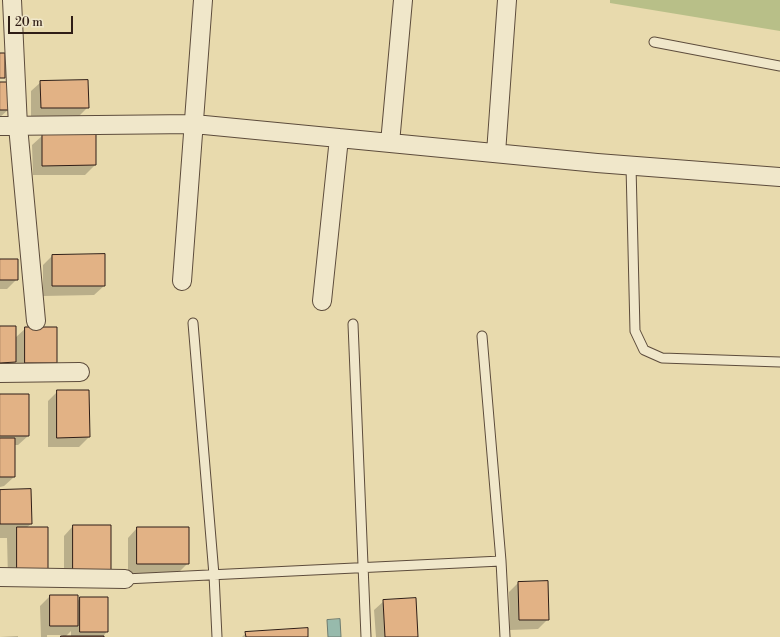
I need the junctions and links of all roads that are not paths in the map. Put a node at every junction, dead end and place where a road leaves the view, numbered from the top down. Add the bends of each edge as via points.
1 (12, 0) edge
2 (204, 0) edge
3 (403, 0) edge
4 (507, 0) edge
5 (654, 42) dead end
6 (780, 66) edge
7 (194, 124) junction
8 (0, 126) edge
9 (18, 126) junction
10 (339, 138) junction
11 (390, 143) junction
12 (496, 153) junction
13 (631, 166) junction
14 (780, 177) edge
15 (182, 281) dead end
16 (322, 301) dead end
17 (36, 321) dead end
18 (193, 322) dead end
19 (353, 324) dead end
20 (482, 336) dead end
21 (780, 362) edge
22 (80, 372) dead end
23 (0, 373) edge
24 (501, 562) junction
25 (364, 568) junction
26 (214, 575) junction
27 (0, 577) edge
28 (125, 579) joint
29 (217, 637) edge
30 (366, 637) edge
31 (505, 637) edge

1 - 9 street
2 - 7 street
3 - 11 street
4 - 12 street
5 - 6 lane
7 - 9 street
7 - 10 street
7 - 15 street
8 - 9 street
9 - 17 street
10 - 11 street
10 - 16 street
11 - 12 street
12 - 13 street
13 - 14 street
13 - 21 lane via 635,331 644,350 662,358
18 - 26 lane
19 - 25 lane
20 - 24 lane
22 - 23 street
24 - 25 lane
24 - 31 lane
25 - 26 lane
25 - 30 lane
26 - 28 lane
26 - 29 lane
27 - 28 street

